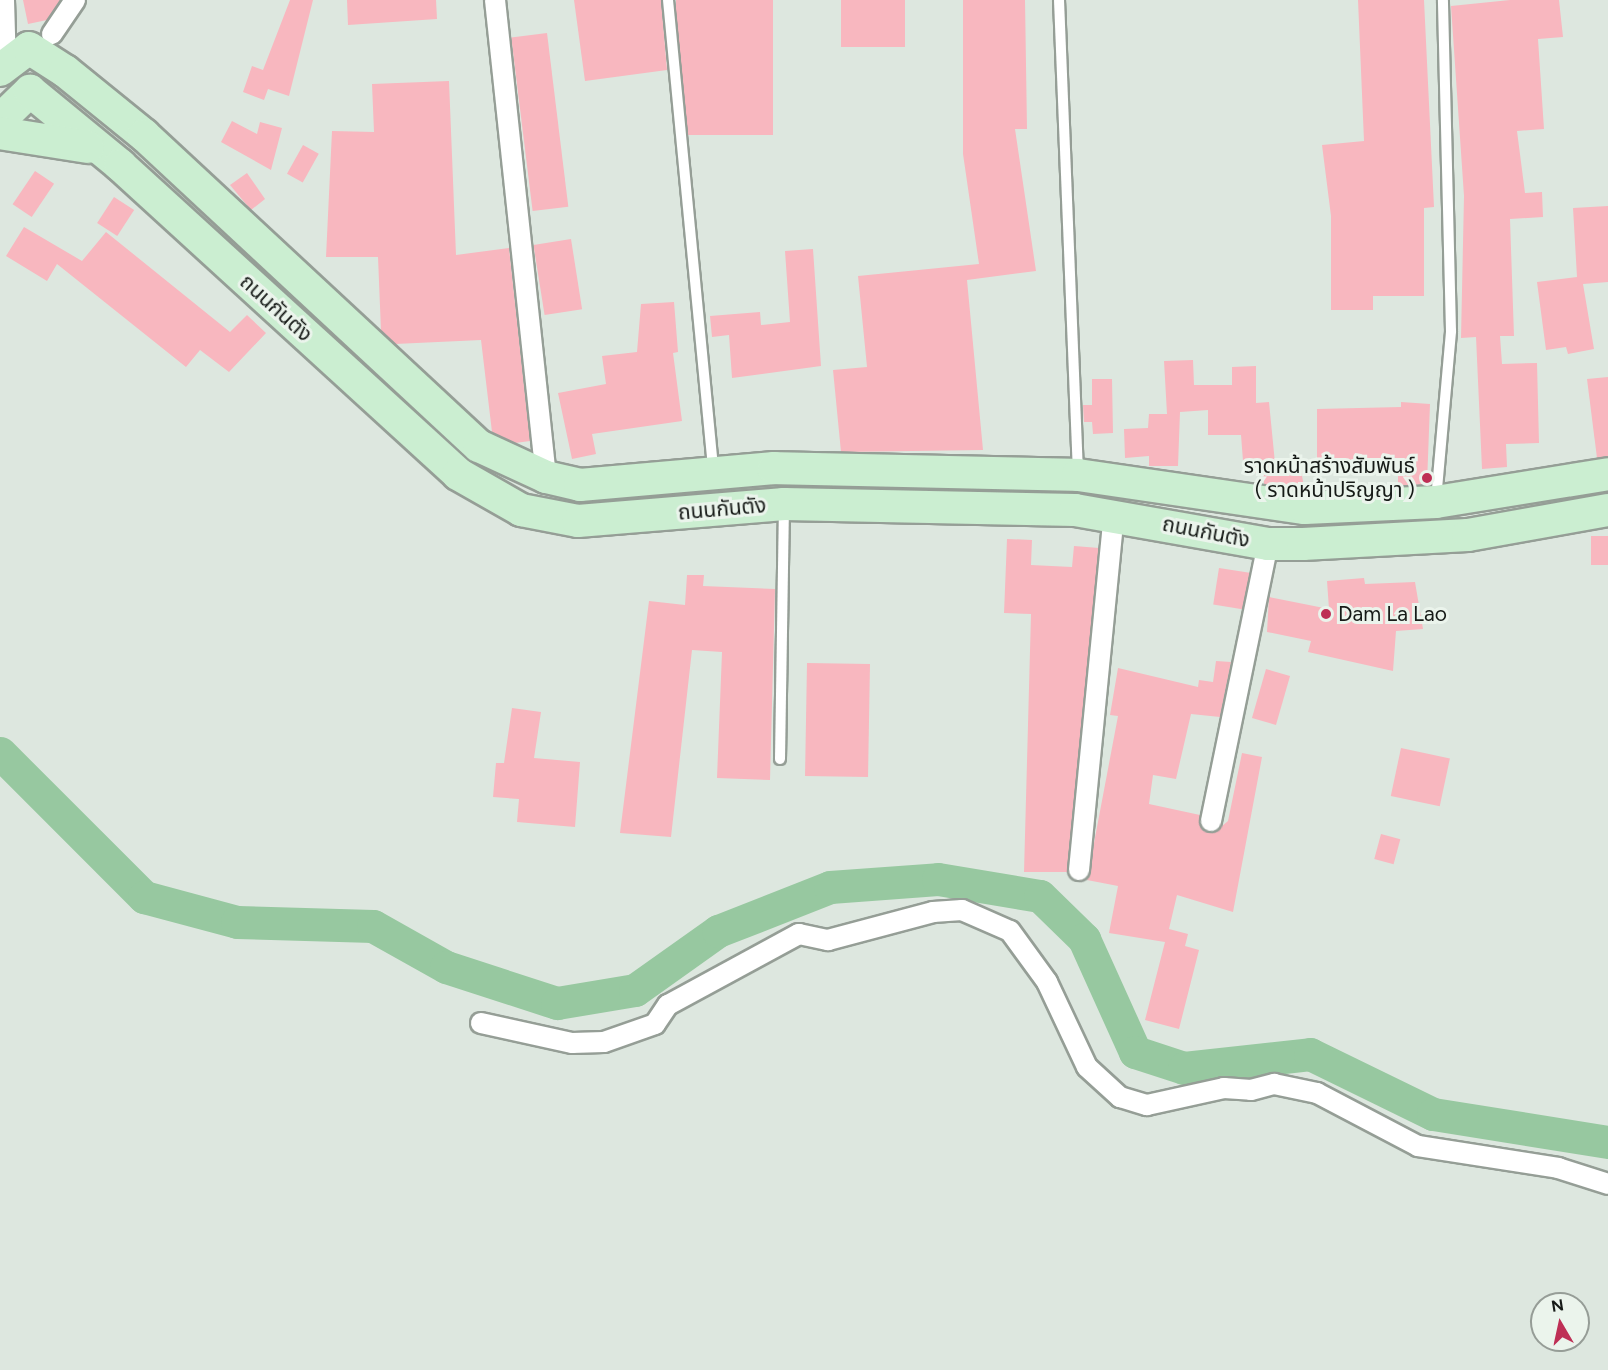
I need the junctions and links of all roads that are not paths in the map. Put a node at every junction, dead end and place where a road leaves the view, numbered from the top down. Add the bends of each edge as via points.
1 (4, 0) edge
2 (75, 0) edge
3 (495, 0) edge
4 (668, 0) edge
5 (1059, 0) edge
6 (1443, 0) edge
7 (24, 53) edge
8 (30, 91) junction
9 (0, 120) edge
10 (0, 133) edge
11 (144, 135) junction
12 (109, 157) junction
13 (511, 461) junction
14 (846, 470) junction
15 (713, 471) junction
16 (1608, 474) edge
17 (1078, 475) junction
18 (546, 477) junction
19 (1167, 488) junction
20 (492, 494) junction
21 (1471, 496) junction
22 (1436, 502) junction
23 (784, 504) junction
24 (846, 505) junction
25 (1608, 510) edge
26 (1114, 515) junction
27 (1161, 523) junction
28 (1477, 533) junction
29 (1268, 544) junction
30 (780, 759) dead end
31 (1210, 821) dead end
32 (1079, 870) dead end
33 (481, 1023) dead end
34 (1608, 1184) edge

1 - 7 street
2 - 7 street
3 - 18 street
4 - 15 lane
5 - 17 lane
6 - 22 lane via 1451,331
7 - 8 main road, ถนนกันตัง
7 - 11 main road, ถนนกันตัง
8 - 9 main road
8 - 12 main road, ถนนกันตัง
10 - 12 main road
11 - 12 main road
11 - 13 main road, ถนนกันตัง via 479,446
12 - 20 main road, ถนนกันตัง via 458,474
13 - 18 main road, ถนนกันตัง
13 - 20 main road
14 - 15 main road, ถนนกันตัง
14 - 17 main road, ถนนกันตัง
14 - 24 main road
15 - 18 main road, ถนนกันตัง via 580,485
16 - 21 main road, ถนนกันตัง
17 - 19 main road, ถนนกันตัง
19 - 22 main road, ถนนกันตัง via 1305,508
19 - 27 main road
20 - 23 main road, ถนนกันตัง via 521,510 578,521
21 - 22 main road, ถนนกันตัง
21 - 28 main road
23 - 24 main road, ถนนกันตัง
23 - 30 lane
24 - 26 main road, ถนนกันตัง
25 - 28 main road, ถนนกันตัง
26 - 27 main road, ถนนกันตัง
26 - 32 street
27 - 29 main road, ถนนกันตัง
28 - 29 main road, ถนนกันตัง
29 - 31 street
33 - 34 street via 572,1043 604,1042 655,1024 668,1005 799,934 828,940 933,912 962,910 1010,931 1047,982 1087,1067 1120,1097 1147,1106 1224,1088 1251,1090 1274,1084 1317,1093 1418,1146 1558,1168

